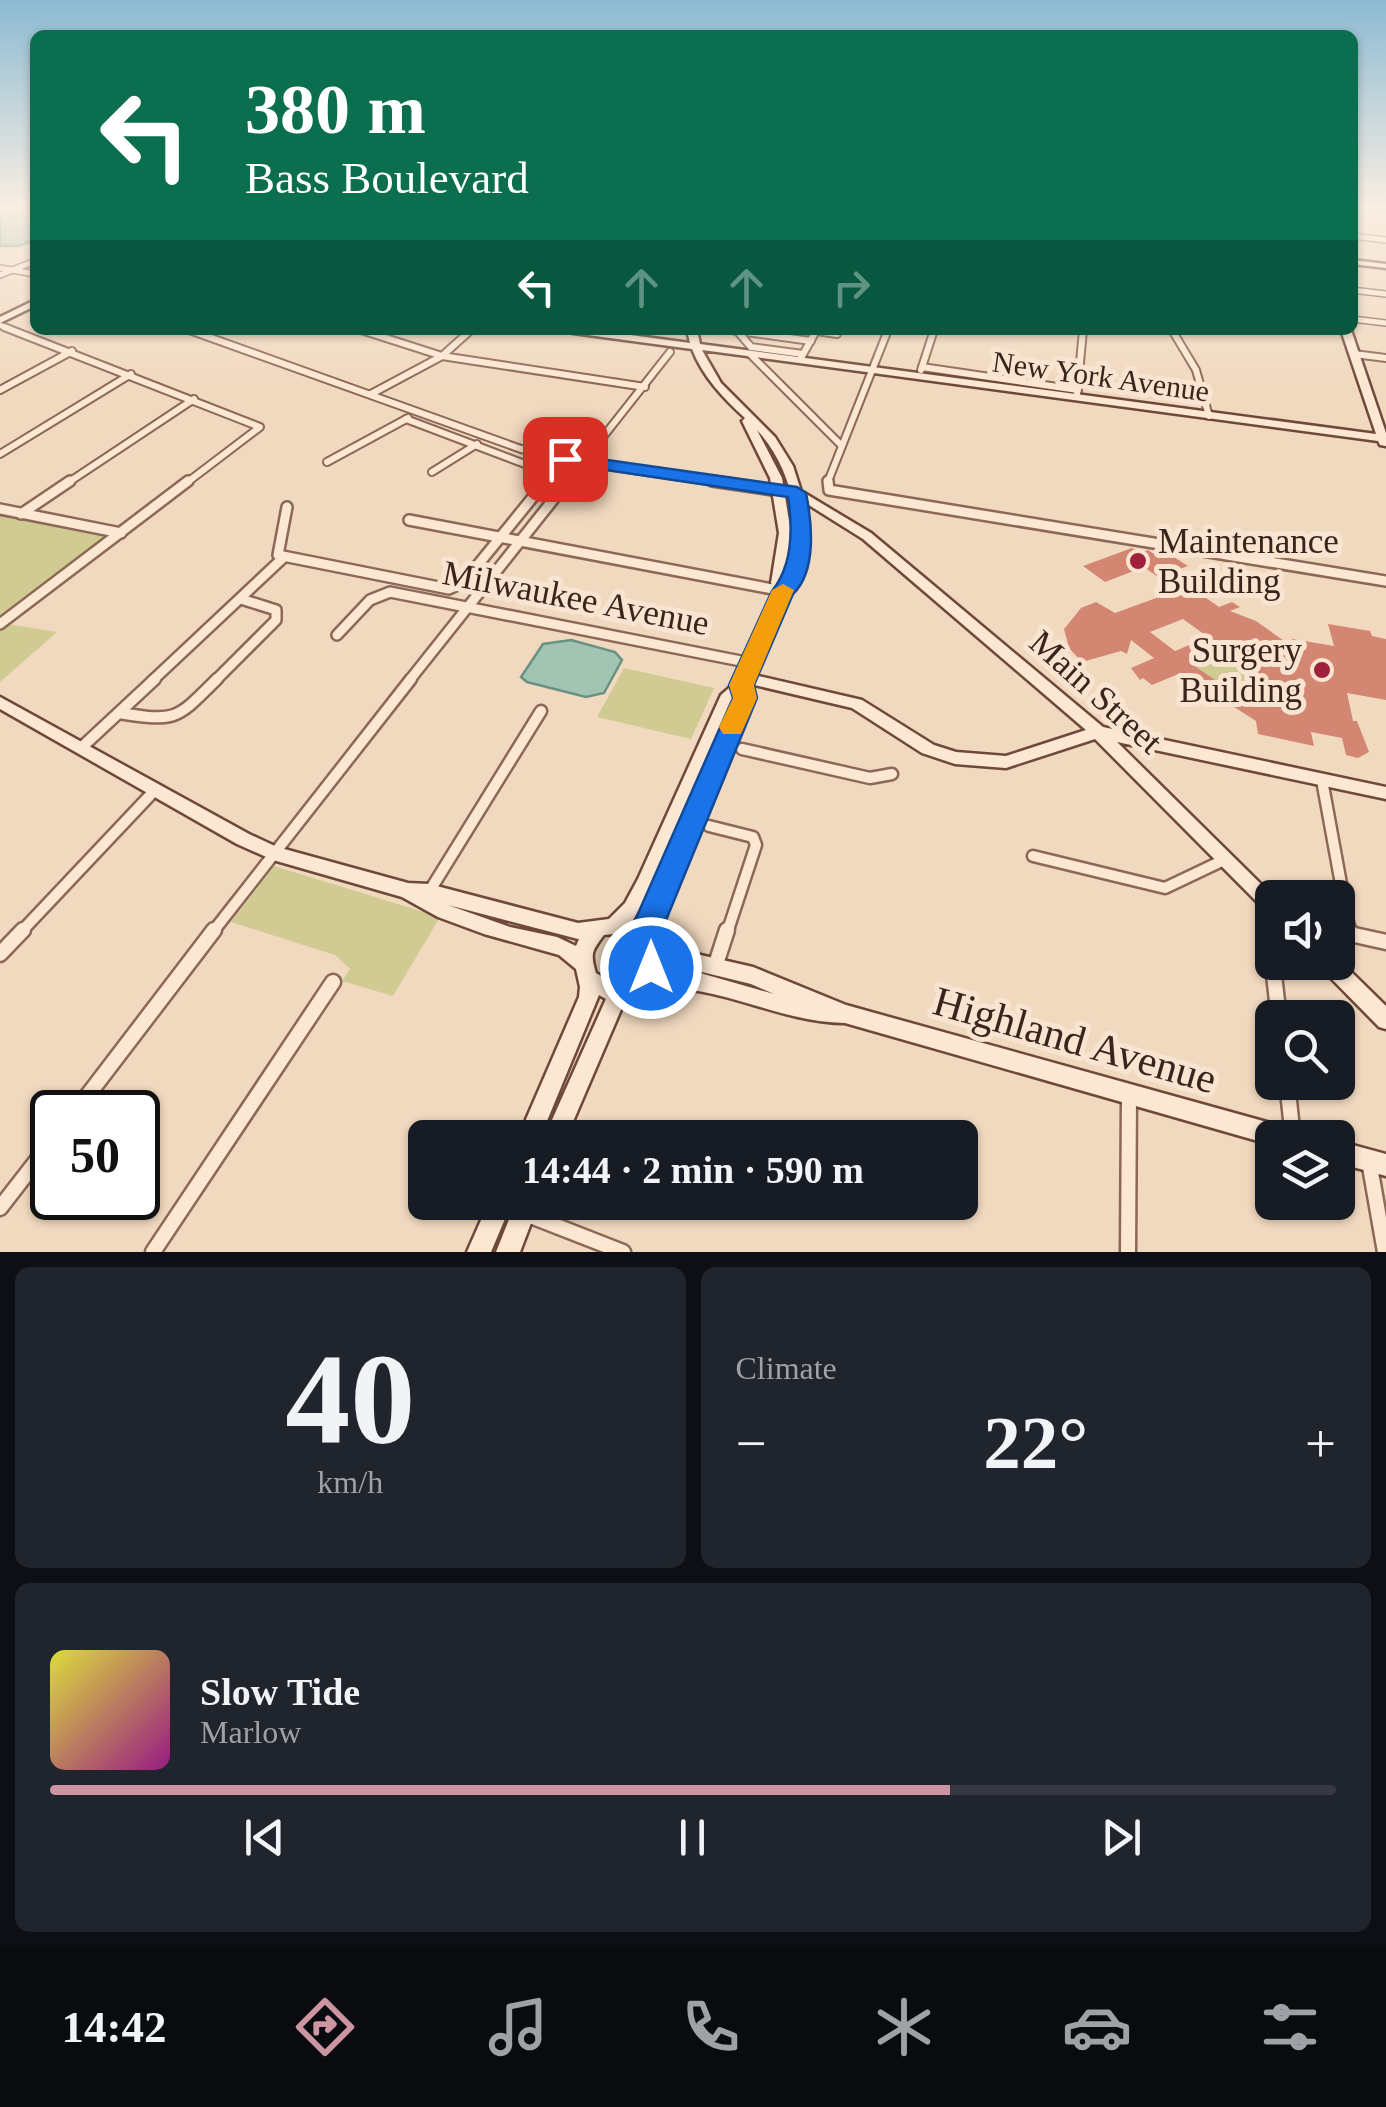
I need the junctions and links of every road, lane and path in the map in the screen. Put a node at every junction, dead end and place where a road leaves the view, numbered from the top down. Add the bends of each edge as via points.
1 (26, 265) edge
2 (15, 270) junction
3 (0, 272) edge
4 (30, 273) edge
5 (1358, 291) edge
6 (1386, 294) edge
7 (30, 306) edge
8 (1358, 321) edge
9 (0, 323) edge
10 (1386, 323) edge
11 (30, 334) edge
12 (32, 335) edge
13 (202, 335) edge
14 (377, 335) edge
15 (466, 335) edge
16 (608, 335) edge
17 (693, 335) edge
18 (743, 335) edge
19 (767, 335) edge
20 (814, 335) edge
21 (886, 335) edge
22 (932, 335) edge
23 (1083, 335) edge
24 (1175, 335) edge
25 (1348, 335) edge
26 (811, 341) junction
27 (694, 347) junction
28 (72, 350) junction
29 (670, 352) dead end
30 (750, 354) junction
31 (1354, 354) junction
32 (442, 356) junction
33 (802, 357) junction
34 (1386, 358) edge
35 (874, 371) junction
36 (920, 372) junction
37 (131, 374) junction
38 (644, 386) junction
39 (0, 390) edge
40 (371, 394) junction
41 (1077, 394) junction
42 (194, 400) junction
43 (420, 412) junction
44 (1209, 416) junction
45 (747, 418) junction
46 (406, 419) junction
47 (1385, 442) edge
48 (476, 444) junction
49 (842, 446) junction
50 (0, 454) edge
51 (327, 462) dead end
52 (586, 463) junction
53 (432, 472) dead end
54 (779, 491) junction
55 (797, 493) junction
56 (287, 507) dead end
57 (0, 509) edge
58 (22, 514) junction
59 (409, 520) dead end
60 (801, 531) junction
61 (121, 533) junction
62 (867, 536) junction
63 (500, 538) junction
64 (524, 542) junction
65 (281, 556) junction
66 (1386, 581) edge
67 (783, 591) junction
68 (241, 599) junction
69 (472, 606) junction
70 (0, 624) edge
71 (337, 636) dead end
72 (746, 676) junction
73 (0, 702) edge
74 (541, 711) dead end
75 (119, 712) junction
76 (1098, 732) junction
77 (82, 747) junction
78 (742, 749) dead end
79 (892, 774) dead end
80 (1322, 780) junction
81 (157, 789) junction
82 (1386, 793) edge
83 (709, 826) dead end
84 (273, 853) junction
85 (1033, 856) dead end
86 (1226, 859) junction
87 (1336, 880) edge
88 (1255, 889) edge
89 (408, 892) junction
90 (429, 892) junction
91 (606, 929) junction
92 (1355, 938) edge
93 (651, 941) junction
94 (1386, 942) edge
95 (0, 954) edge
96 (715, 967) junction
97 (585, 971) junction
98 (1346, 980) edge
99 (643, 981) junction
100 (333, 982) dead end
101 (619, 992) junction
102 (845, 1014) junction
103 (1386, 1020) edge
104 (92, 1090) edge
105 (1129, 1095) junction
106 (536, 1120) edge
107 (564, 1120) edge
108 (1255, 1130) edge
109 (1378, 1163) edge
110 (30, 1169) edge
111 (0, 1208) edge
112 (493, 1220) edge
113 (521, 1220) edge
114 (552, 1220) edge
115 (154, 1252) edge
116 (479, 1252) edge
117 (508, 1252) edge
118 (623, 1252) edge
119 (1128, 1252) edge
120 (1385, 1252) edge

1 - 2 street
2 - 3 street
2 - 4 street
5 - 6 street
7 - 9 street
8 - 10 street
9 - 11 street
12 - 28 street
13 - 40 street
14 - 32 street
15 - 32 street
16 - 27 street, New York Avenue
17 - 27 street
18 - 33 street via 751,347
19 - 26 street
20 - 26 street
21 - 35 street
22 - 36 street
23 - 41 street
24 - 44 street via 1196,370
25 - 31 street
26 - 33 street
27 - 30 street, New York Avenue
27 - 45 street
28 - 37 street
28 - 39 street
29 - 38 street
30 - 33 street, New York Avenue
30 - 49 street
31 - 34 street
31 - 47 street
32 - 38 street
32 - 40 street
33 - 35 street, New York Avenue
35 - 36 street, New York Avenue
35 - 49 street
36 - 41 street, New York Avenue
37 - 42 street
37 - 50 street
38 - 52 street
40 - 43 street
41 - 44 street, New York Avenue
42 - 58 street
42 - 61 street via 260,427
43 - 46 street
43 - 52 street via 521,449
44 - 47 street, New York Avenue
45 - 54 street
45 - 55 street via 769,437
46 - 48 street
46 - 51 street
48 - 53 street
48 - 63 street via 546,472 548,479
49 - 66 street via 829,490
52 - 54 street
52 - 64 street
54 - 55 street
54 - 67 street
55 - 60 street
55 - 62 street, Main Street
56 - 65 street
57 - 58 street
58 - 61 street
59 - 63 street
60 - 62 street via 823,521
60 - 67 street via 793,582
61 - 70 street
62 - 76 street, Main Street
63 - 64 street
63 - 65 street via 464,582 449,589
64 - 67 street
64 - 69 street
65 - 68 street
67 - 72 street
68 - 75 street
68 - 75 street via 276,610 276,620 186,710 166,720
69 - 71 street, Milwaukee Avenue via 390,592 370,600
69 - 72 street, Milwaukee Avenue
69 - 84 street
72 - 76 street, Milwaukee Avenue via 857,704 928,749 979,762 1006,762
72 - 91 street via 728,695 638,896
72 - 93 street via 745,698 649,925
73 - 77 street
74 - 90 street
75 - 77 street
76 - 80 street
76 - 86 street, Main Street
77 - 81 street
78 - 79 street via 870,778
80 - 82 street
80 - 87 street
81 - 84 street
81 - 95 street
83 - 96 street via 753,837 756,846
84 - 89 street
84 - 104 street
85 - 86 street via 1165,888
86 - 88 street, Main Street
89 - 90 street
89 - 97 street via 508,934 558,944
90 - 91 street via 578,931
91 - 93 street via 637,928
91 - 97 street via 585,946
92 - 94 street
93 - 96 street, Highland Avenue via 665,955
93 - 99 street via 653,960
96 - 102 street, Highland Avenue via 788,988
97 - 101 street
97 - 106 street via 588,997
98 - 103 street
99 - 101 street
99 - 102 street, Highland Avenue via 680,978 794,1009
100 - 115 street
101 - 107 street
102 - 105 street, Highland Avenue
105 - 108 street, Highland Avenue
105 - 119 street
109 - 120 street
110 - 111 street
112 - 116 street
113 - 117 street
114 - 118 street

